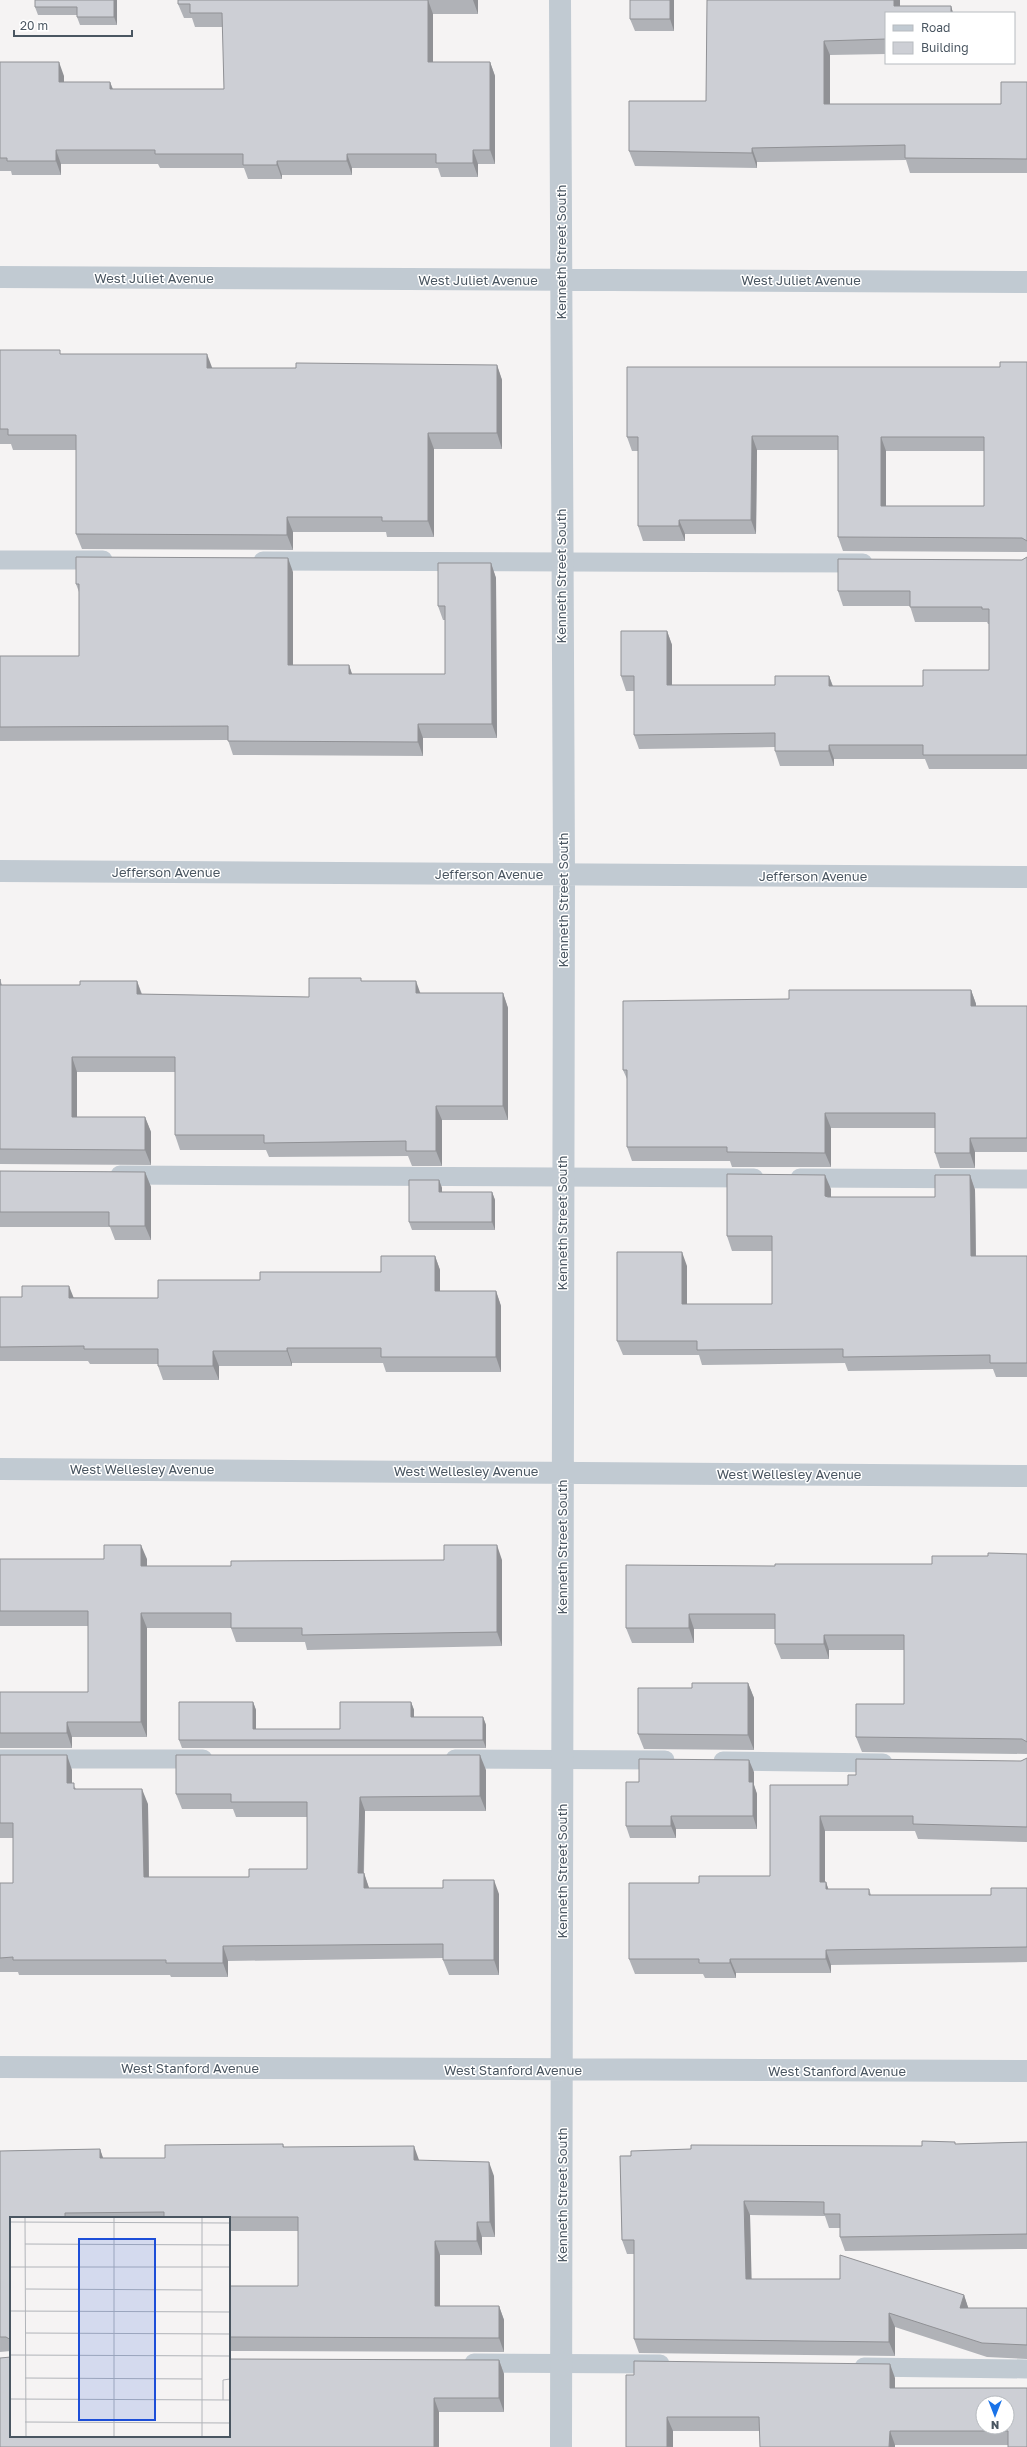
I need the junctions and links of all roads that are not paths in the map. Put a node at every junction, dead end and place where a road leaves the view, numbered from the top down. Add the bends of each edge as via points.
1 (560, 0) edge
2 (0, 277) edge
3 (560, 280) junction
4 (1027, 282) edge
5 (0, 560) edge
6 (119, 560) edge
7 (245, 561) edge
8 (561, 562) junction
9 (884, 563) edge
10 (0, 871) edge
11 (564, 875) junction
12 (1027, 877) edge
13 (103, 1175) edge
14 (562, 1177) junction
15 (1027, 1179) edge
16 (0, 1469) edge
17 (562, 1472) junction
18 (1027, 1476) edge
19 (0, 1759) edge
20 (221, 1759) edge
21 (434, 1759) edge
22 (562, 1759) junction
23 (900, 1764) edge
24 (0, 2067) edge
25 (563, 2070) junction
26 (1027, 2071) edge
27 (456, 2363) edge
28 (561, 2363) junction
29 (679, 2364) edge
30 (845, 2366) edge
31 (1027, 2369) edge
32 (561, 2447) edge

1 - 3 street, Kenneth Street South
2 - 3 street, West Juliet Avenue
3 - 4 street, West Juliet Avenue
3 - 8 street, Kenneth Street South
5 - 6 lane
7 - 8 lane
8 - 9 lane
8 - 11 street, Kenneth Street South
10 - 11 street, Jefferson Avenue
11 - 12 street, Jefferson Avenue
11 - 14 street, Kenneth Street South
13 - 14 lane
14 - 15 lane
14 - 17 street, Kenneth Street South
16 - 17 street, West Wellesley Avenue
17 - 18 street, West Wellesley Avenue
17 - 22 street, Kenneth Street South
19 - 20 lane
21 - 22 lane
22 - 23 lane
22 - 25 street, Kenneth Street South
24 - 25 street, West Stanford Avenue
25 - 26 street, West Stanford Avenue
25 - 28 street, Kenneth Street South
27 - 28 lane
28 - 29 lane
28 - 32 street, Kenneth Street South
30 - 31 lane

